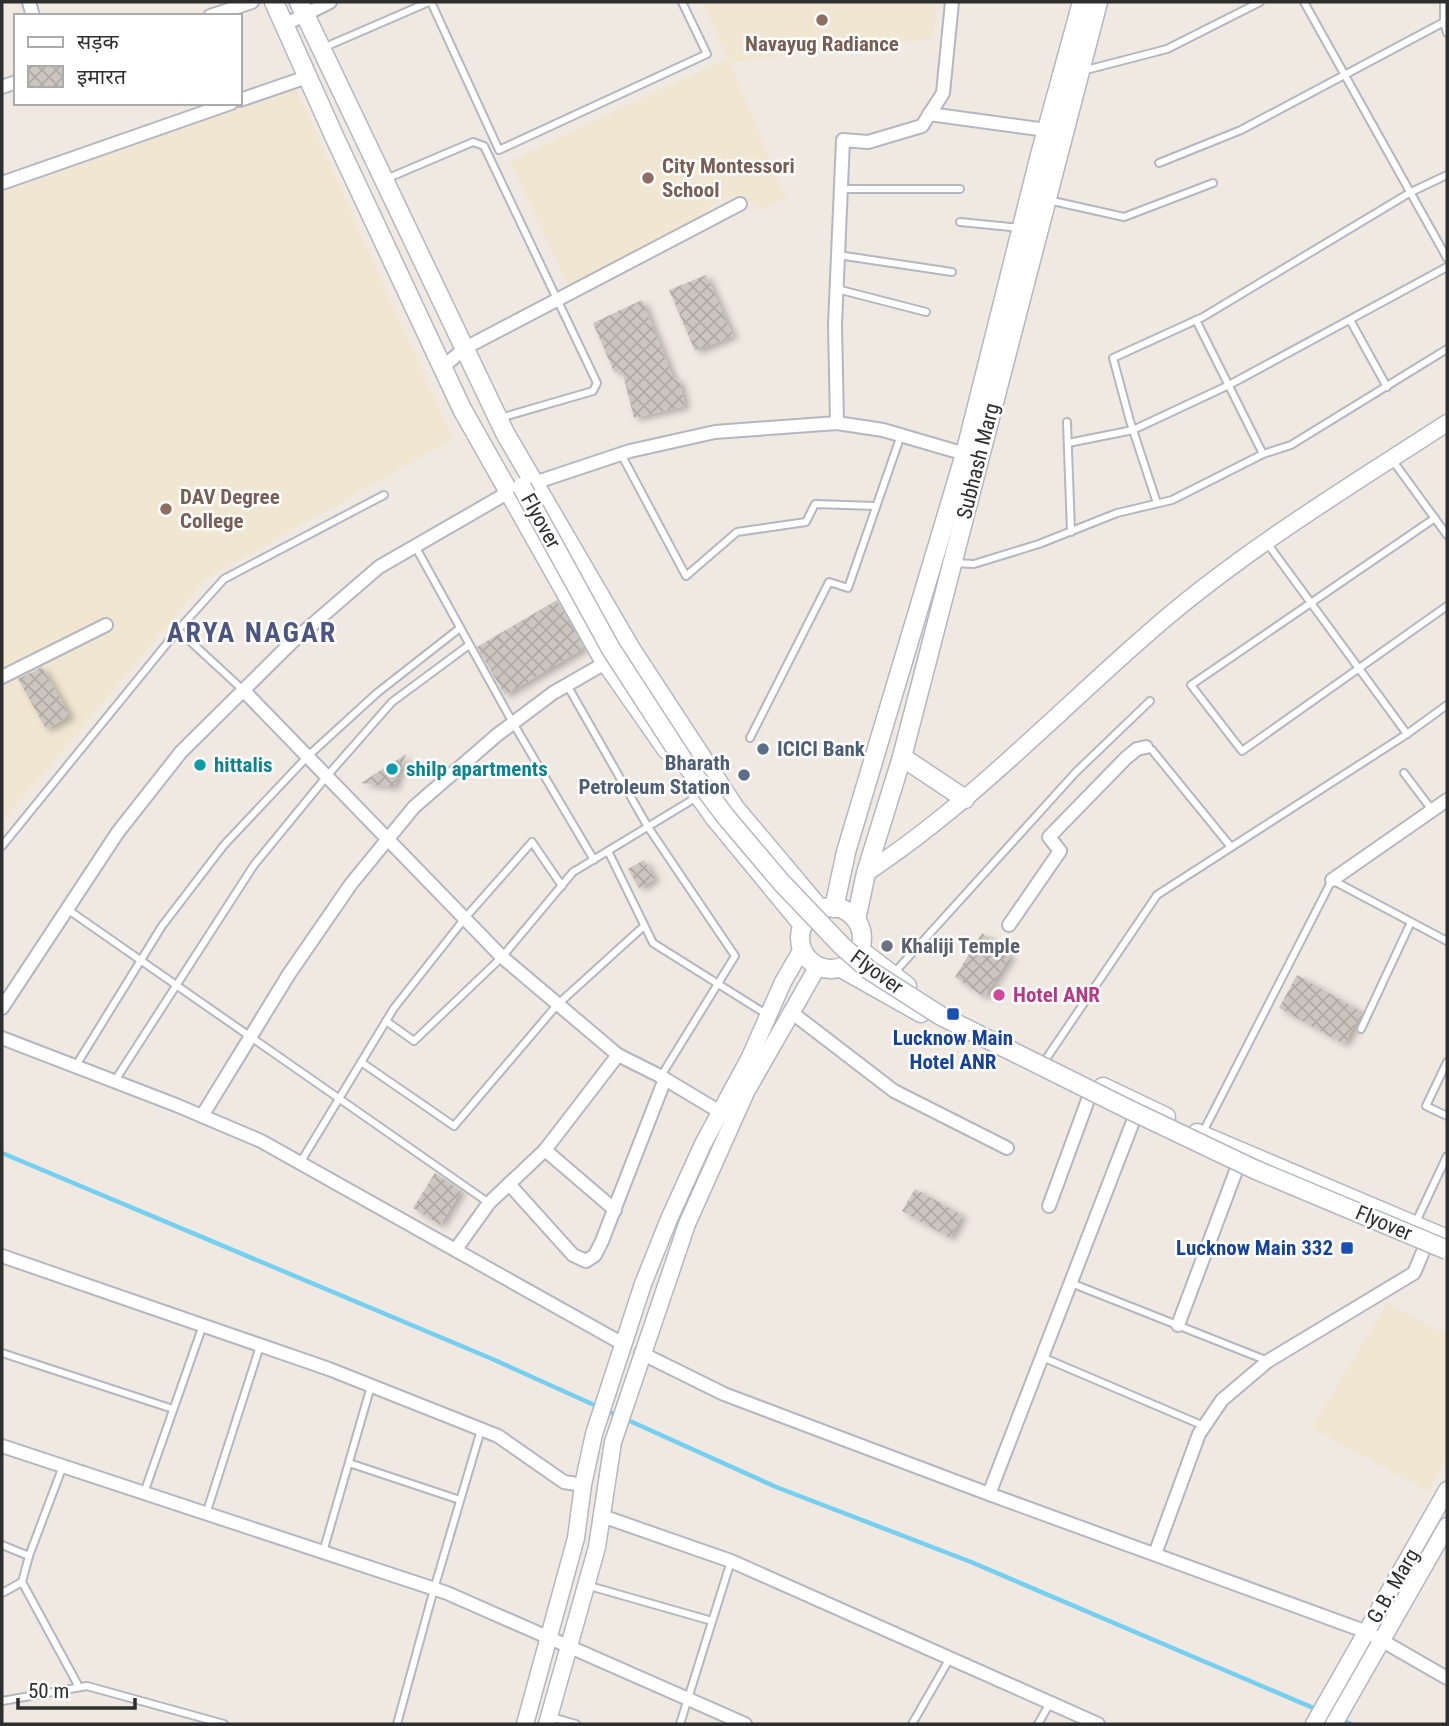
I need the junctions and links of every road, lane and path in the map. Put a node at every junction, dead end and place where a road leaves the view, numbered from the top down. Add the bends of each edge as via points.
1 (251, 2) edge
2 (274, 2) edge
3 (330, 2) edge
4 (430, 2) edge
5 (682, 2) edge
6 (952, 2) edge
7 (1082, 2) edge
8 (1098, 2) edge
9 (1259, 2) edge
10 (1304, 2) edge
11 (1444, 2) edge
12 (302, 8) edge
13 (215, 14) edge
14 (1444, 22) junction
15 (284, 25) junction
16 (1447, 33) edge
17 (321, 49) junction
18 (1080, 72) junction
19 (1345, 74) junction
20 (307, 76) junction
21 (242, 99) edge
22 (225, 105) edge
23 (929, 114) junction
24 (1056, 132) junction
25 (1159, 163) dead end
26 (1447, 175) edge
27 (384, 180) junction
28 (2, 183) edge
29 (1213, 183) dead end
30 (841, 189) junction
31 (960, 189) dead end
32 (1411, 192) junction
33 (1046, 200) junction
34 (740, 204) dead end
35 (960, 222) dead end
36 (1021, 229) junction
37 (838, 255) junction
38 (1447, 258) edge
39 (1447, 267) edge
40 (952, 272) dead end
41 (837, 289) junction
42 (557, 298) junction
43 (926, 312) dead end
44 (1196, 320) junction
45 (1350, 320) junction
46 (465, 348) junction
47 (1447, 349) edge
48 (443, 367) junction
49 (1229, 386) junction
50 (1387, 387) junction
51 (500, 422) junction
52 (1067, 422) dead end
53 (837, 423) junction
54 (1447, 423) edge
55 (1133, 430) junction
56 (901, 435) junction
57 (478, 436) junction
58 (1068, 443) junction
59 (621, 454) junction
60 (1263, 454) junction
61 (972, 456) junction
62 (1392, 459) junction
63 (508, 460) junction
64 (522, 487) junction
65 (384, 495) dead end
66 (1157, 503) junction
67 (876, 506) junction
68 (1435, 518) junction
69 (1071, 531) junction
70 (1447, 535) edge
71 (1266, 541) junction
72 (415, 546) junction
73 (952, 563) junction
74 (1311, 603) junction
75 (1447, 606) edge
76 (106, 625) dead end
77 (460, 628) junction
78 (178, 630) junction
79 (469, 645) junction
80 (631, 649) junction
81 (606, 663) junction
82 (1359, 668) junction
83 (2, 677) edge
84 (567, 685) junction
85 (243, 690) junction
86 (1150, 701) dead end
87 (1447, 705) edge
88 (513, 723) junction
89 (1407, 734) junction
90 (750, 738) dead end
91 (1146, 747) joint
92 (307, 756) junction
93 (902, 757) junction
94 (1404, 773) dead end
95 (327, 776) junction
96 (719, 783) junction
97 (700, 796) junction
98 (965, 799) junction
99 (1447, 800) edge
100 (1432, 810) junction
101 (648, 827) junction
102 (388, 839) junction
103 (2, 846) edge
104 (1231, 847) junction
105 (608, 851) junction
106 (593, 860) junction
107 (866, 873) junction
108 (1332, 880) junction
109 (562, 886) junction
110 (827, 908) junction
111 (67, 909) junction
112 (465, 918) junction
113 (856, 920) junction
114 (1411, 922) junction
115 (803, 925) junction
116 (1009, 925) dead end
117 (644, 926) junction
118 (1447, 940) edge
119 (802, 950) junction
120 (860, 950) junction
121 (502, 957) junction
122 (141, 960) junction
123 (818, 966) junction
124 (841, 968) junction
125 (892, 975) junction
126 (717, 984) junction
127 (177, 985) junction
128 (556, 1004) junction
129 (2, 1008) edge
130 (791, 1012) junction
131 (768, 1015) junction
132 (386, 1021) junction
133 (1361, 1029) dead end
134 (250, 1037) junction
135 (2, 1038) edge
136 (618, 1055) junction
137 (1046, 1059) junction
138 (361, 1062) junction
139 (1447, 1062) edge
140 (75, 1067) junction
141 (663, 1078) junction
142 (114, 1082) junction
143 (1089, 1097) junction
144 (339, 1099) junction
145 (720, 1111) junction
146 (202, 1116) junction
147 (1447, 1116) edge
148 (1134, 1119) junction
149 (1198, 1142) junction
150 (1007, 1148) dead end
151 (545, 1150) junction
152 (1242, 1152) junction
153 (1447, 1156) edge
154 (300, 1163) junction
155 (1236, 1170) junction
156 (509, 1184) junction
157 (489, 1203) junction
158 (1049, 1206) dead end
159 (615, 1210) junction
160 (1429, 1236) edge
161 (457, 1249) junction
162 (1447, 1250) edge
163 (2, 1256) edge
164 (1447, 1258) edge
165 (1071, 1282) junction
166 (203, 1325) junction
167 (1178, 1325) junction
168 (260, 1345) junction
169 (624, 1345) junction
170 (2, 1353) edge
171 (641, 1353) junction
172 (1042, 1357) junction
173 (1268, 1361) junction
174 (371, 1386) junction
175 (173, 1409) junction
176 (1205, 1426) junction
177 (481, 1429) junction
178 (2, 1446) edge
179 (349, 1464) junction
180 (63, 1466) junction
181 (583, 1485) junction
182 (1447, 1490) edge
183 (144, 1493) junction
184 (989, 1494) junction
185 (460, 1500) junction
186 (206, 1514) junction
187 (602, 1516) junction
188 (1447, 1526) edge
189 (2, 1545) edge
190 (323, 1553) junction
191 (1154, 1554) junction
192 (29, 1556) junction
193 (731, 1561) junction
194 (22, 1582) junction
195 (586, 1585) junction
196 (434, 1589) junction
197 (2, 1593) edge
198 (712, 1621) junction
199 (1367, 1632) junction
200 (549, 1637) junction
201 (1382, 1640) junction
202 (569, 1646) junction
203 (950, 1658) junction
204 (1447, 1678) edge
205 (79, 1688) junction
206 (687, 1699) junction
207 (2, 1701) edge
208 (1050, 1703) junction
209 (548, 1720) edge
210 (224, 1724) edge
211 (397, 1724) edge
212 (525, 1724) edge
213 (576, 1724) edge
214 (680, 1724) edge
215 (745, 1724) edge
216 (912, 1724) edge
217 (1038, 1724) edge
218 (1098, 1724) edge
219 (1314, 1724) edge
220 (1334, 1724) edge

1 - 13 street
2 - 15 main road
3 - 12 street
4 - 5 lane via 499,149 707,54
4 - 17 lane
6 - 23 street via 943,93
7 - 24 main road
8 - 18 main road, Subhash Marg
9 - 18 lane via 1167,49
10 - 19 lane
11 - 14 lane
12 - 15 street
12 - 17 main road
14 - 16 lane
14 - 19 lane
15 - 20 main road
17 - 27 main road
18 - 24 main road, Subhash Marg
19 - 25 lane via 1241,130
19 - 32 lane
20 - 21 street
20 - 48 main road
22 - 28 street
23 - 24 street
23 - 30 street via 922,126 889,136 868,142 843,140
24 - 33 main road, Subhash Marg
24 - 36 main road
26 - 32 lane
27 - 42 lane via 473,142 482,144
27 - 46 main road
29 - 33 lane via 1124,217
30 - 31 lane
30 - 37 street
32 - 38 lane
32 - 44 lane
33 - 61 main road, Subhash Marg
34 - 42 street
35 - 36 lane
36 - 61 main road
37 - 40 lane
37 - 41 street
39 - 45 lane
41 - 43 lane
41 - 53 street
42 - 46 street
42 - 51 lane via 596,388
44 - 49 lane
44 - 55 lane via 1113,358
45 - 49 lane
45 - 50 lane
46 - 48 street
46 - 51 main road
47 - 50 lane
48 - 57 main road
49 - 55 lane
49 - 60 lane
50 - 60 lane via 1291,445
51 - 63 main road, Flyover
51 - 64 main road
52 - 58 lane
53 - 56 street
53 - 59 street via 715,432
54 - 62 street
55 - 58 lane
55 - 66 lane
56 - 61 street
56 - 67 lane
57 - 63 main road, Flyover
57 - 64 main road
58 - 69 lane
59 - 64 street
59 - 67 lane via 686,576 737,532 806,522 815,504
60 - 66 lane via 1172,500
61 - 73 main road, Subhash Marg
61 - 110 main road
62 - 68 lane
62 - 71 street
63 - 64 main road, Flyover
64 - 72 street
64 - 80 main road
64 - 81 main road
64 - 162 main road, Flyover, bridge via 611,649 683,760 781,882 869,970 941,1016 1128,1109 1256,1170
65 - 78 lane via 223,579
66 - 69 lane
67 - 90 lane via 848,588 829,582
68 - 70 lane
68 - 74 lane
69 - 73 lane via 974,564
71 - 74 lane
71 - 98 street via 1162,621
72 - 77 lane
72 - 85 street via 379,566
73 - 93 main road, Subhash Marg
74 - 82 lane
74 - 82 lane via 1191,685 1242,751
75 - 82 lane
76 - 83 street
77 - 79 lane
77 - 92 lane
78 - 85 lane
78 - 103 lane
79 - 88 lane
79 - 95 lane via 392,702
80 - 81 street
80 - 96 main road
81 - 84 street
81 - 97 main road
82 - 89 lane
84 - 88 street
84 - 101 lane
85 - 92 street
85 - 111 street via 181,752 118,832
86 - 125 lane via 1076,772
87 - 89 lane
88 - 102 street via 414,807
88 - 106 lane
89 - 104 lane
91 - 104 lane
91 - 116 street via 1126,758 1049,837 1060,851
92 - 95 street
92 - 122 lane via 224,845
93 - 98 main road
93 - 107 main road, Subhash Marg
94 - 100 lane
95 - 102 street
95 - 127 lane via 254,864
96 - 97 lane
96 - 110 main road via 735,808
97 - 101 lane
97 - 115 main road
98 - 107 street
99 - 100 street
100 - 108 street
101 - 105 lane
101 - 126 lane via 735,956
102 - 112 street
102 - 134 street via 335,906
104 - 137 lane via 1157,895
105 - 106 lane
105 - 117 lane
106 - 109 lane via 573,872
107 - 113 main road, Subhash Marg
108 - 114 lane
108 - 149 lane
109 - 112 lane via 533,842
109 - 121 lane
110 - 113 main road
110 - 115 main road via 813,913
111 - 122 lane
111 - 129 street
112 - 121 street
112 - 132 lane
113 - 120 main road
114 - 118 lane
114 - 133 lane
115 - 119 main road
117 - 126 lane via 653,943
117 - 128 lane
119 - 123 main road
119 - 131 street
120 - 124 main road
120 - 125 main road
121 - 128 street
121 - 132 lane via 414,1041
122 - 127 lane
122 - 140 lane
123 - 124 main road
123 - 130 street
124 - 143 main road via 949,1029
125 - 137 main road via 953,1014
126 - 131 lane
126 - 141 lane
127 - 134 lane
127 - 142 lane
128 - 136 street
128 - 138 lane via 454,1126
130 - 150 street via 894,1091
130 - 171 street via 746,1092 687,1224
131 - 145 street
132 - 138 lane
134 - 144 lane
134 - 146 street
135 - 140 street
136 - 141 street
136 - 151 street
137 - 149 main road
138 - 144 lane
139 - 147 lane via 1426,1106
140 - 142 street
141 - 145 street
141 - 159 street
142 - 146 street
143 - 148 main road
143 - 158 street
144 - 154 lane
144 - 157 lane
145 - 169 street via 668,1219
146 - 154 street
148 - 149 main road
148 - 165 street
149 - 152 main road
149 - 155 main road
151 - 156 street
151 - 159 street
152 - 155 street
152 - 160 main road
153 - 160 lane
154 - 161 street
155 - 160 main road
155 - 167 street
156 - 157 street
156 - 159 street via 556,1238 586,1261 595,1255
157 - 161 street
160 - 164 main road
160 - 173 street via 1414,1273
161 - 169 street
163 - 166 street
165 - 167 lane
165 - 172 street
166 - 168 street
166 - 175 lane
167 - 173 lane
168 - 174 street
168 - 186 lane
169 - 181 street via 594,1434
170 - 175 lane
171 - 184 street via 724,1394
171 - 187 street via 613,1442
172 - 176 lane
172 - 184 street
173 - 176 street via 1222,1400
174 - 177 street
174 - 179 lane
175 - 183 lane
176 - 191 street
177 - 181 street via 564,1482
177 - 185 lane
178 - 180 street
179 - 185 lane
179 - 190 lane
180 - 183 street
180 - 192 lane
181 - 200 street via 576,1538
182 - 199 street, G.B. Marg
183 - 186 street
184 - 191 street
185 - 196 lane
186 - 190 street
187 - 193 street
187 - 195 street
188 - 201 street
189 - 192 lane
190 - 196 street
191 - 199 street
192 - 194 lane
193 - 198 lane
193 - 203 street
194 - 197 lane
194 - 205 lane
195 - 198 lane
195 - 202 street
196 - 200 street
196 - 211 lane
198 - 206 lane
199 - 201 street
199 - 219 street, G.B. Marg
200 - 202 street
200 - 212 street
201 - 204 street
201 - 220 street
202 - 206 street
202 - 209 street
203 - 208 street
203 - 216 lane
205 - 207 lane
205 - 210 lane via 87,1686
206 - 214 lane
206 - 215 street
208 - 217 lane
208 - 218 street
209 - 213 lane

